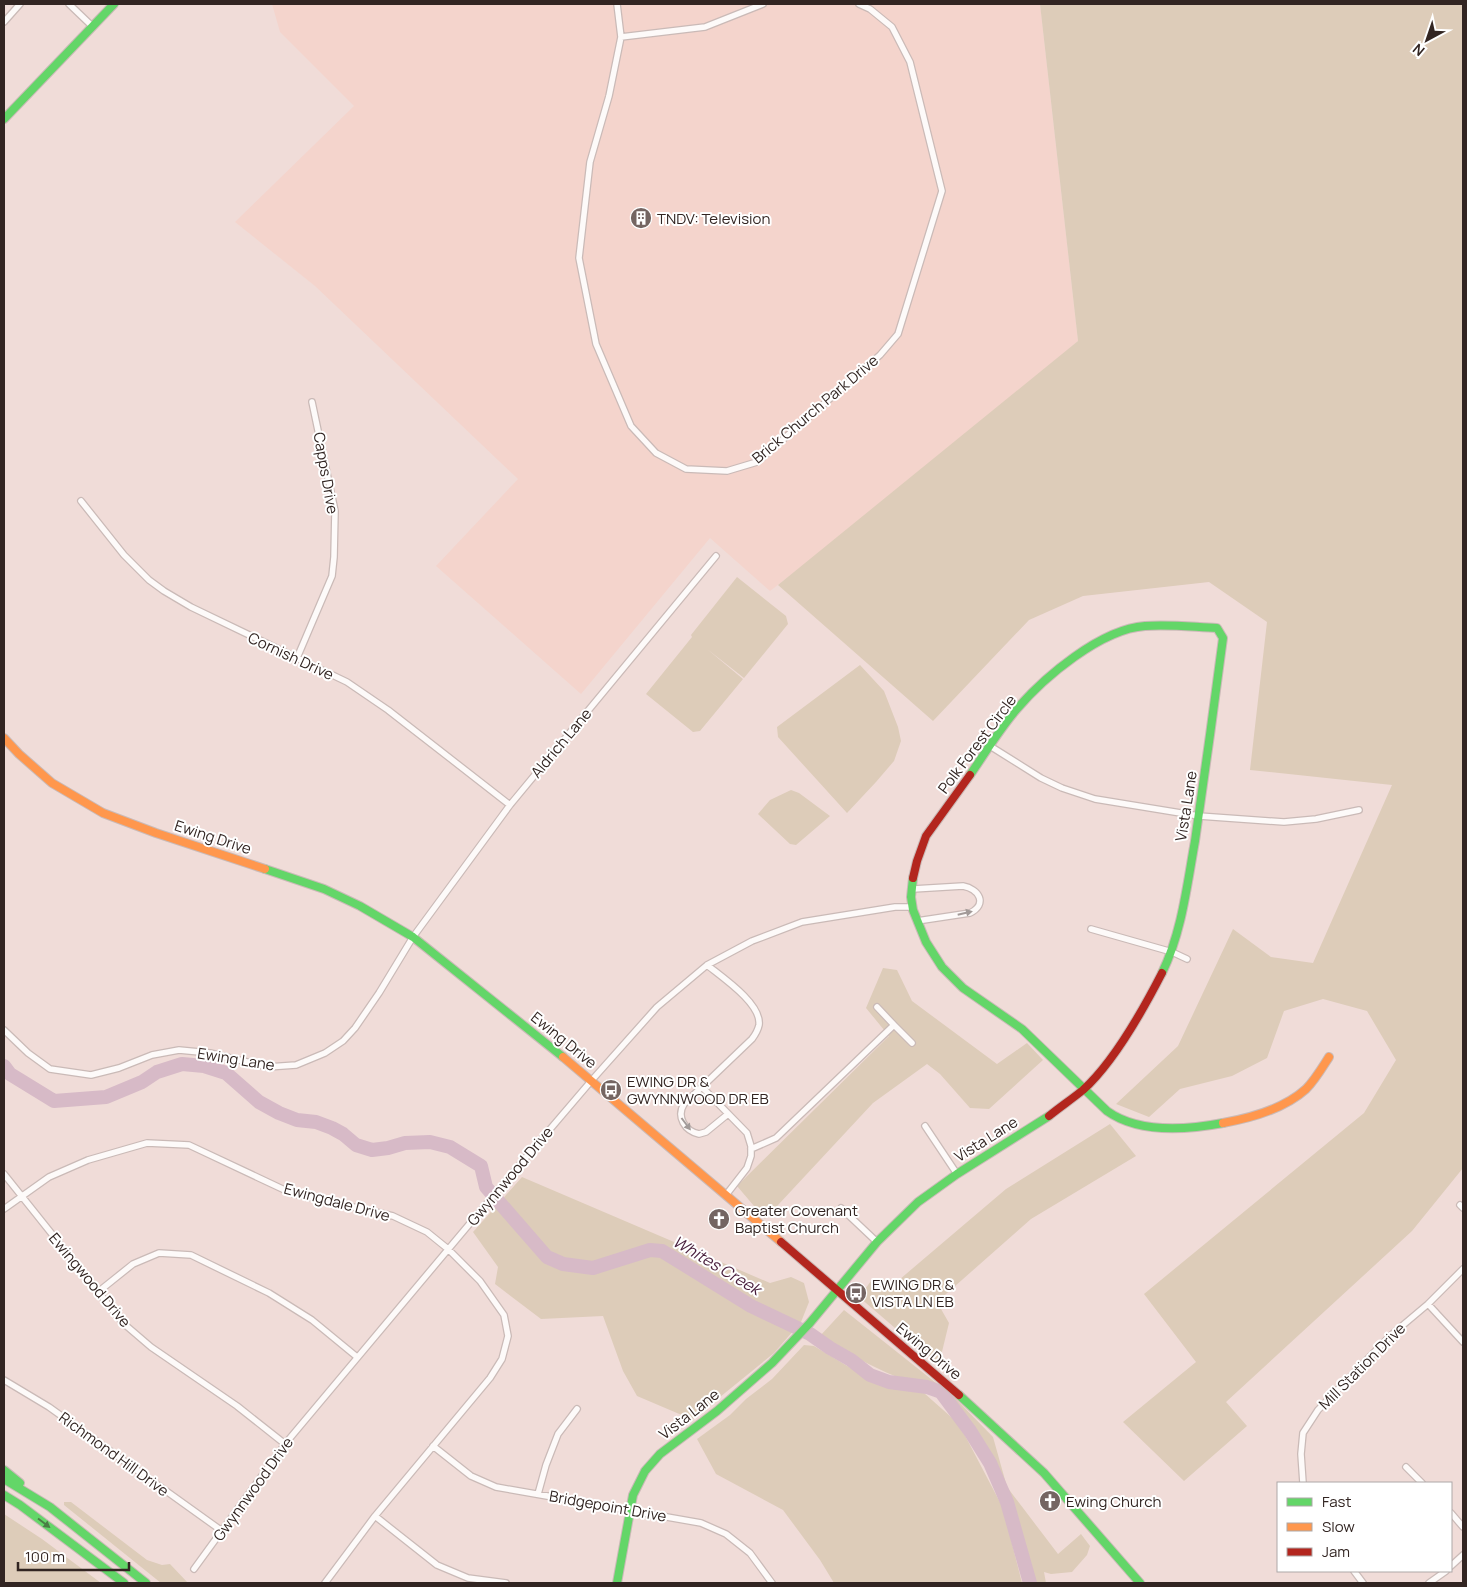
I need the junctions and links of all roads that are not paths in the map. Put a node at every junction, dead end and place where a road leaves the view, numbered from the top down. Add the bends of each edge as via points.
1 (20, 4) edge
2 (68, 4) edge
3 (114, 4) edge
4 (616, 4) edge
5 (763, 4) edge
6 (859, 4) edge
7 (4, 22) edge
8 (92, 26) junction
9 (621, 37) junction
10 (4, 119) edge
11 (312, 402) dead end
12 (81, 501) dead end
13 (716, 556) dead end
14 (1223, 638) joint
15 (297, 658) junction
16 (4, 738) edge
17 (990, 746) junction
18 (510, 805) junction
19 (1359, 810) dead end
20 (1198, 816) junction
21 (913, 889) junction
22 (912, 907) junction
23 (917, 921) junction
24 (1091, 929) dead end
25 (413, 936) junction
26 (1172, 952) junction
27 (1187, 960) dead end
28 (707, 965) junction
29 (877, 1007) dead end
30 (894, 1026) junction
31 (4, 1030) edge
32 (912, 1043) dead end
33 (1329, 1057) dead end
34 (592, 1080) junction
35 (702, 1087) junction
36 (1084, 1089) junction
37 (728, 1114) junction
38 (925, 1126) dead end
39 (751, 1149) junction
40 (4, 1174) edge
41 (957, 1174) junction
42 (726, 1195) junction
43 (21, 1196) junction
44 (841, 1208) dead end
45 (4, 1209) edge
46 (877, 1242) junction
47 (448, 1249) junction
48 (1463, 1269) edge
49 (836, 1291) junction
50 (98, 1292) junction
51 (1428, 1304) junction
52 (1463, 1342) edge
53 (357, 1357) junction
54 (4, 1380) edge
55 (577, 1409) dead end
56 (285, 1444) junction
57 (433, 1446) junction
58 (1406, 1467) dead end
59 (4, 1470) edge
60 (4, 1479) edge
61 (1303, 1482) edge
62 (1421, 1482) edge
63 (538, 1494) junction
64 (4, 1496) edge
65 (50, 1506) junction
66 (630, 1510) junction
67 (1452, 1515) edge
68 (375, 1516) junction
69 (1463, 1527) edge
70 (222, 1531) junction
71 (1463, 1555) edge
72 (1452, 1565) edge
73 (194, 1570) dead end
74 (1355, 1572) edge
75 (1445, 1572) edge
76 (124, 1583) edge
77 (146, 1583) edge
78 (325, 1583) edge
79 (506, 1583) edge
80 (617, 1583) edge
81 (772, 1583) edge
82 (1140, 1583) edge
83 (1363, 1583) edge
84 (1429, 1583) edge

1 - 7 street
2 - 8 street
3 - 8 main road
4 - 9 street, Brick Church Park Drive
5 - 9 street via 705,27
6 - 9 street, Brick Church Park Drive via 892,27 910,62 942,191 898,334 880,355 757,462 727,471 686,469 656,453 630,426 596,344 579,258 590,162 610,96
8 - 10 main road
11 - 15 street, Capps Drive via 335,511 334,558 332,576
12 - 15 street, Cornish Drive via 124,556 164,591
13 - 18 street, Aldrich Lane
14 - 17 main road, Polk Forest Circle via 1217,628 1144,626 1118,632 1082,652 1052,675 1016,710
14 - 20 main road, Vista Lane
15 - 18 street, Cornish Drive via 347,682 388,710
16 - 25 main road, Ewing Drive via 52,784 103,813 324,889
17 - 20 street via 1041,778 1094,799
17 - 21 main road, Polk Forest Circle via 926,836 918,857
18 - 25 street, Aldrich Lane
19 - 20 street via 1284,822
20 - 26 main road, Vista Lane via 1186,894
21 - 22 main road, Polk Forest Circle
23 -> 21 street via 970,913 976,910 980,899 977,892 963,886
22 - 23 main road, Polk Forest Circle
22 - 28 street, Gwynnwood Drive via 802,922 752,941
23 - 36 main road, Polk Forest Circle via 941,967 962,987 1010,1019
24 - 26 street
25 - 31 street, Ewing Lane via 355,1028 325,1053 296,1065 268,1068 210,1053 179,1050 152,1055 92,1075 60,1072 50,1069 28,1053
25 - 34 main road, Ewing Drive
26 - 27 street
26 - 36 main road, Vista Lane via 1145,1007 1110,1059
28 - 34 street, Gwynnwood Drive via 657,1007
28 - 35 street via 748,1000 759,1026 752,1039
29 - 30 street
30 - 32 street
30 - 39 street via 776,1138
33 - 36 main road, Polk Forest Circle via 1312,1082 1284,1103 1244,1118 1194,1128 1163,1129 1126,1122 1115,1117
34 - 42 main road, Ewing Drive
34 - 47 street, Gwynnwood Drive
35 - 37 street
35 -> 37 street via 680,1111 687,1128 694,1133 706,1132
36 - 41 main road, Vista Lane via 1048,1117
37 - 39 street via 747,1133
38 - 41 street
39 - 42 street via 747,1168
40 - 43 street, Ewingwood Drive
41 - 46 main road, Vista Lane via 918,1202
42 - 49 main road, Ewing Drive
43 - 45 street, Ewingdale Drive
43 - 47 street, Ewingdale Drive via 48,1177 88,1160 147,1143 189,1145 291,1193 393,1216 427,1232
43 - 50 street, Ewingwood Drive
44 - 46 street
46 - 49 main road, Vista Lane
47 - 53 street, Gwynnwood Drive
47 - 57 street, Ewingdale Drive via 480,1281 504,1315 508,1336 502,1359 490,1378
48 - 51 street, Mill Station Drive
49 - 66 main road, Vista Lane via 772,1364 660,1454 645,1471
49 - 82 main road, Ewing Drive via 955,1391 1044,1473
50 - 53 street via 133,1264 159,1253 192,1255 269,1293 312,1320
50 - 56 street, Ewingwood Drive via 123,1323 151,1347 237,1406
51 - 52 street
51 - 61 street, Mill Station Drive via 1390,1336 1318,1410 1303,1433
53 - 56 street, Gwynnwood Drive
54 - 70 street, Richmond Hill Drive via 49,1407
55 - 63 street via 558,1434
56 - 70 street, Gwynnwood Drive
57 - 63 street, Bridgepoint Drive via 479,1480 496,1487
57 - 68 street, Ewingdale Drive
58 - 62 street
59 - 65 main road
60 - 65 main road
63 - 66 street, Bridgepoint Drive
64 -> 76 main road
65 - 77 main road
66 - 80 main road, Vista Lane
66 - 81 street, Bridgepoint Drive via 701,1523 726,1534 750,1554
67 - 69 street
68 - 78 street, Ewingdale Drive
68 - 79 street via 437,1565 468,1578
70 - 73 street, Gwynnwood Drive
71 - 72 street
74 - 83 street
75 - 84 street

